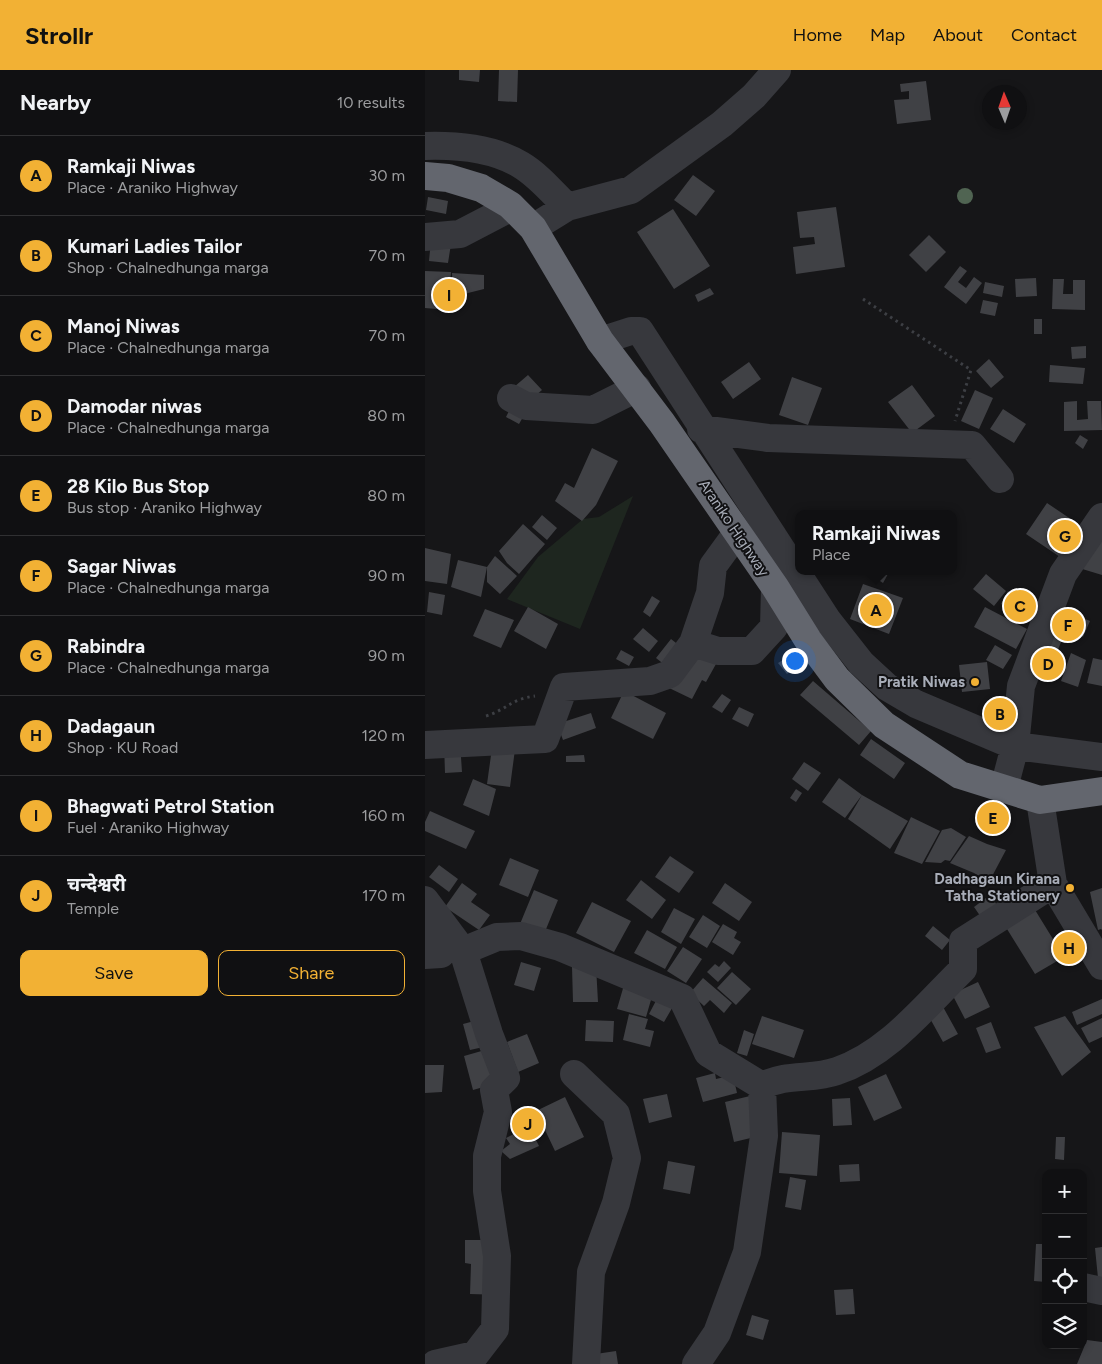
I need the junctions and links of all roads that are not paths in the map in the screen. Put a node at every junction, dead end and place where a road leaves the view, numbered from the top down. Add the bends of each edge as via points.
1 (777, 70) edge
2 (425, 146) edge
3 (425, 176) edge
4 (512, 207) junction
5 (567, 207) junction
6 (533, 228) junction
7 (425, 236) edge
8 (600, 341) junction
9 (637, 388) junction
10 (511, 398) dead end
11 (701, 429) junction
12 (1000, 479) dead end
13 (1102, 518) edge
14 (737, 533) junction
15 (795, 571) edge
16 (798, 575) edge
17 (775, 587) junction
18 (693, 643) junction
19 (425, 745) edge
20 (1015, 746) junction
21 (1102, 757) edge
22 (1004, 788) junction
23 (1102, 791) edge
24 (1040, 800) junction
25 (1053, 884) junction
26 (425, 900) edge
27 (441, 924) junction
28 (463, 951) junction
29 (425, 955) edge
30 (1102, 966) edge
31 (574, 1074) dead end
32 (762, 1086) junction
33 (1087, 1288) edge
34 (1102, 1291) edge
35 (435, 1364) edge
36 (586, 1364) edge
37 (696, 1364) edge

1 - 5 street via 754,96 721,124 631,190
2 - 5 street via 445,145 494,152 523,166
3 - 4 highway, Araniko Highway via 448,178 481,188
4 - 6 highway, Araniko Highway
4 - 7 street via 460,234
5 - 6 street
6 - 8 highway, Araniko Highway
8 - 9 highway, Araniko Highway
8 - 11 street via 640,331
9 - 10 street via 593,410 526,406
9 - 14 highway, Araniko Highway
11 - 12 street via 768,438 972,444
11 - 15 street
13 - 20 street via 1063,574 1021,686
14 - 17 highway, Araniko Highway
14 - 18 street via 713,566 710,593
16 - 20 street via 861,663 887,687 916,704
17 - 18 street via 774,627 752,651 718,651
17 - 22 highway, Araniko Highway via 837,679 884,725 960,775
18 - 19 street via 670,674 650,681 563,687 545,738
20 - 21 street
20 - 22 street
22 - 24 highway, Araniko Highway
23 - 24 highway, Araniko Highway
24 - 25 street
25 - 30 street
25 - 32 street via 963,941 963,969 881,1048 836,1072 777,1079
26 - 27 street
27 - 28 street
27 - 29 street via 426,939 441,954
28 - 32 street via 497,938 521,936 561,947 682,998 708,1053
28 - 35 street via 506,1078 494,1090 498,1112 487,1156 487,1191 497,1256 495,1329 475,1355
31 - 36 street via 616,1114 627,1158 616,1203 591,1272
32 - 37 street via 764,1136 747,1252 717,1332
33 - 34 street

